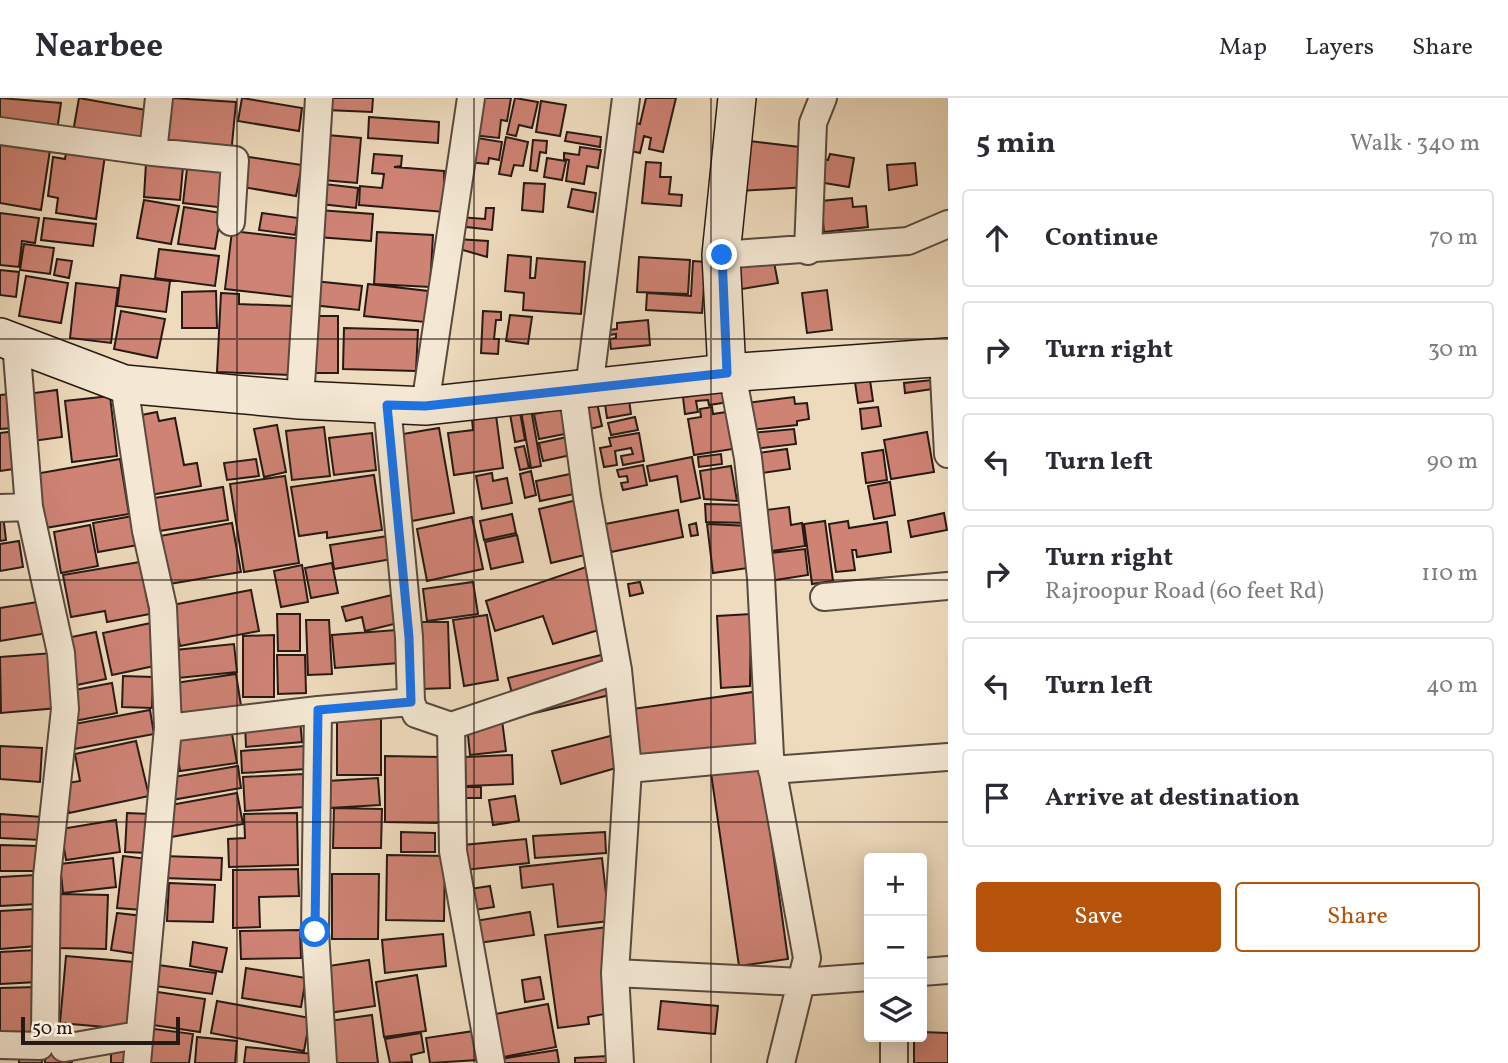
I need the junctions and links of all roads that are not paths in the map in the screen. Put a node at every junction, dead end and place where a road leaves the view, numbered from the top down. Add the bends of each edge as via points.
1 (159, 98) edge
2 (319, 98) edge
3 (471, 98) edge
4 (626, 98) edge
5 (737, 98) edge
6 (822, 98) edge
7 (0, 131) edge
8 (153, 152) junction
9 (231, 222) dead end
10 (948, 224) edge
11 (808, 251) junction
12 (722, 255) junction
13 (8, 339) edge
14 (945, 357) edge
15 (729, 373) junction
16 (124, 384) junction
17 (581, 389) junction
18 (300, 400) junction
19 (387, 405) junction
20 (425, 406) junction
21 (948, 454) edge
22 (29, 507) junction
23 (0, 508) edge
24 (948, 586) edge
25 (824, 597) dead end
26 (618, 670) junction
27 (411, 702) junction
28 (318, 710) junction
29 (451, 726) junction
30 (168, 728) junction
31 (948, 757) edge
32 (771, 763) junction
33 (628, 769) junction
34 (948, 970) edge
35 (927, 972) edge
36 (615, 973) junction
37 (864, 977) edge
38 (801, 982) junction
39 (138, 1035) junction
40 (894, 1042) edge
41 (0, 1045) edge
42 (64, 1048) dead end
43 (137, 1063) edge
44 (323, 1063) edge
45 (491, 1063) edge
46 (620, 1063) edge
47 (781, 1063) edge
48 (894, 1063) edge

1 - 8 street
2 - 18 street
3 - 20 street
4 - 17 street
5 - 12 main road
6 - 11 street via 813,123
7 - 8 street
8 - 9 street via 236,160
10 - 11 street via 908,241
11 - 12 street
12 - 15 main road
13 - 16 main road
13 - 22 street
14 - 15 main road
14 - 21 street
15 - 17 main road
15 - 32 street via 748,458 761,578
16 - 18 main road
16 - 30 street via 146,531 163,607
17 - 20 main road
17 - 26 street via 587,496
18 - 19 main road
19 - 20 main road
19 - 27 street
22 - 23 street
22 - 41 street via 61,653 65,709 47,876 45,1031 40,1046
24 - 25 street
26 - 29 street
26 - 33 street
27 - 28 street
27 - 29 street via 416,714
28 - 30 street
28 - 44 street via 315,932
29 - 45 street via 453,851
30 - 39 street
31 - 32 street
32 - 33 street
32 - 38 street via 807,958
33 - 36 street
34 - 35 street
36 - 38 street
36 - 46 street
37 - 38 street
38 - 47 street
39 - 42 street
39 - 43 street
40 - 48 street

